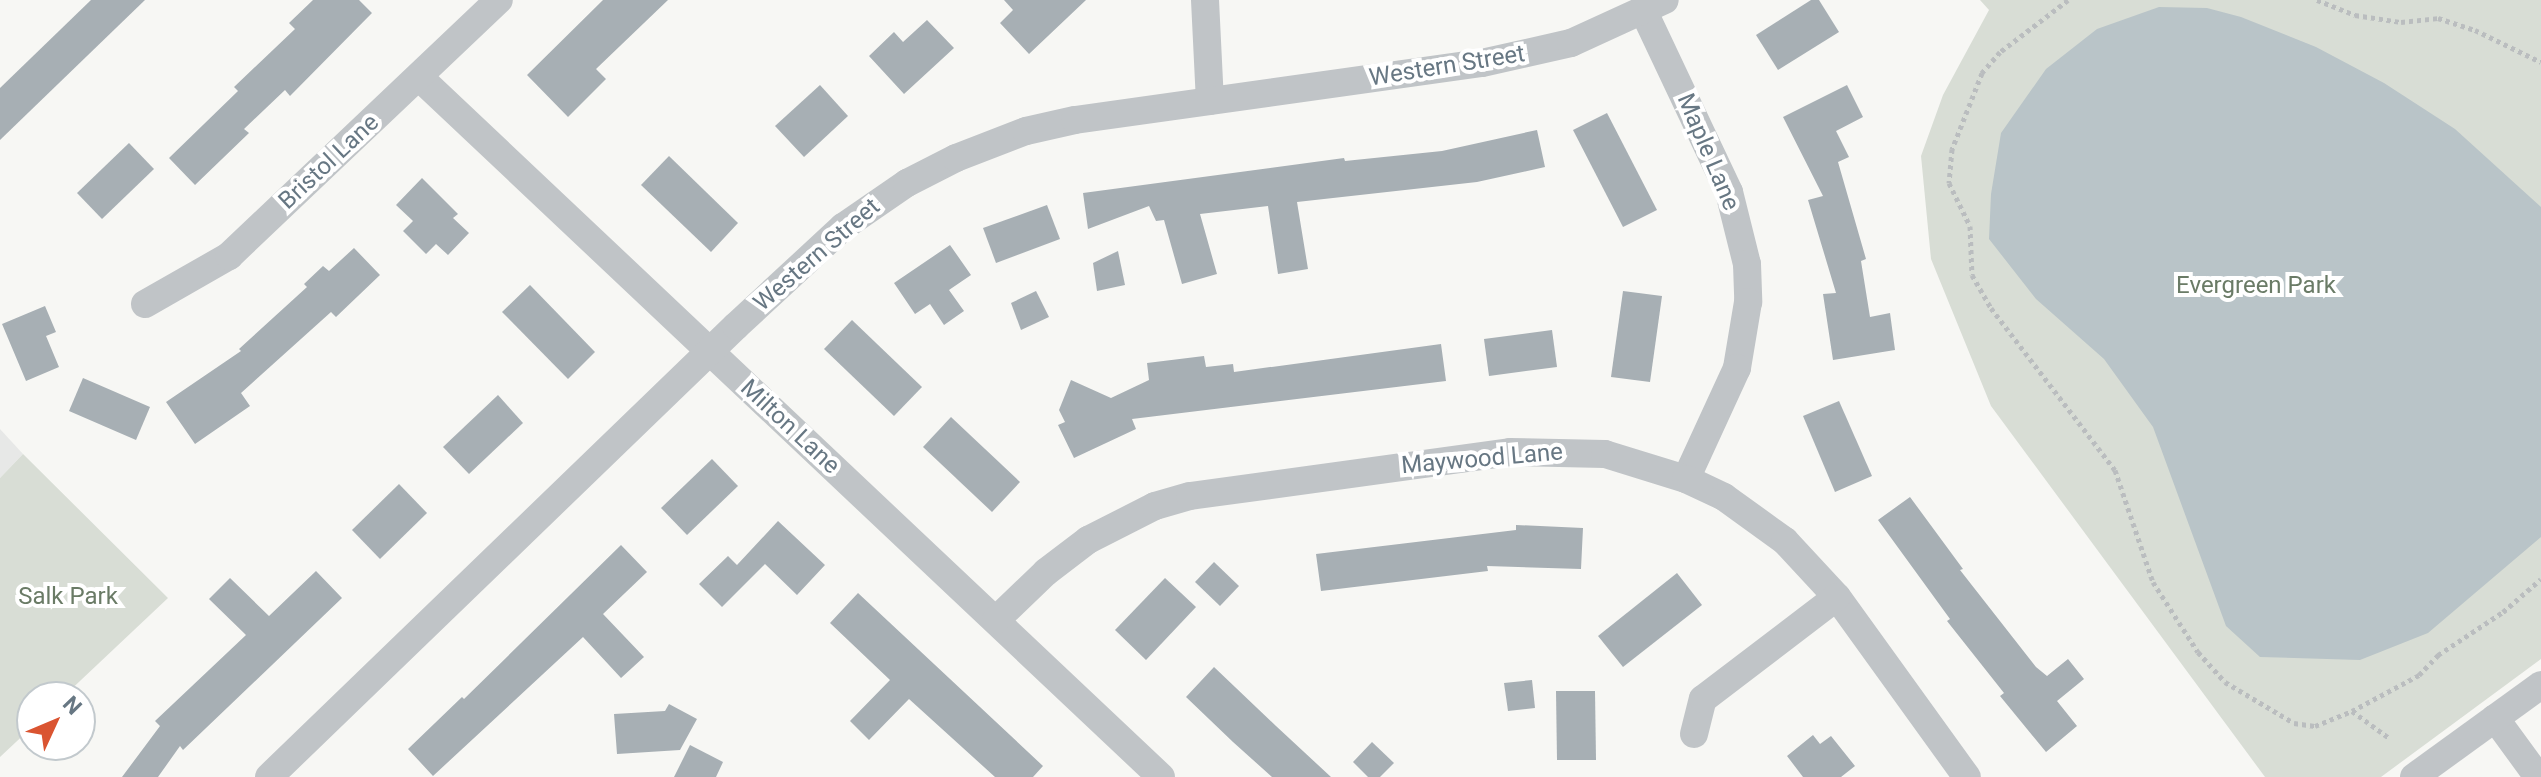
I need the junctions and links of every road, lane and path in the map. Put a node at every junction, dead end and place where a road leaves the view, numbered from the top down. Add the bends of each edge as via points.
1 (499, 0) edge
2 (1205, 0) edge
3 (2068, 0) edge
4 (2317, 0) edge
5 (1654, 6) edge
6 (2541, 62) edge
7 (419, 77) junction
8 (1210, 101) junction
9 (145, 304) dead end
10 (709, 351) junction
11 (1686, 479) junction
12 (2541, 579) edge
13 (1837, 597) junction
14 (996, 620) junction
15 (2541, 685) edge
16 (2352, 711) junction
17 (2495, 718) junction
18 (1694, 734) dead end
19 (2389, 738) dead end
20 (269, 777) edge
21 (1161, 777) edge
22 (1967, 777) edge
23 (2414, 777) edge
24 (2538, 777) edge

1 - 7 street, Bristol Lane
2 - 8 street
3 - 16 path via 2000,52 1982,73 1962,116 1949,183 1970,226 1972,275 1991,308 2115,470 2153,582 2198,652 2225,682 2294,723 2315,726
4 - 6 path via 2355,15 2401,22 2438,18
5 - 8 street, Western Street via 1571,43 1482,63
5 - 11 street, Maple Lane via 1729,192 1747,264 1748,302 1737,368
7 - 9 street, Bristol Lane via 229,256
7 - 10 street, Milton Lane
8 - 10 street, Western Street via 1026,131 919,176 843,227
10 - 14 street, Milton Lane
10 - 20 street, Western Street
11 - 13 street, Maywood Lane via 1768,527
11 - 14 street, Maywood Lane via 1605,454 1537,450 1190,496 1155,506 1088,540
12 - 16 path via 2419,675
13 - 18 street via 1703,699
13 - 22 street, Maywood Lane
14 - 21 street, Milton Lane
15 - 17 street
16 - 19 path
17 - 23 street
17 - 24 street

